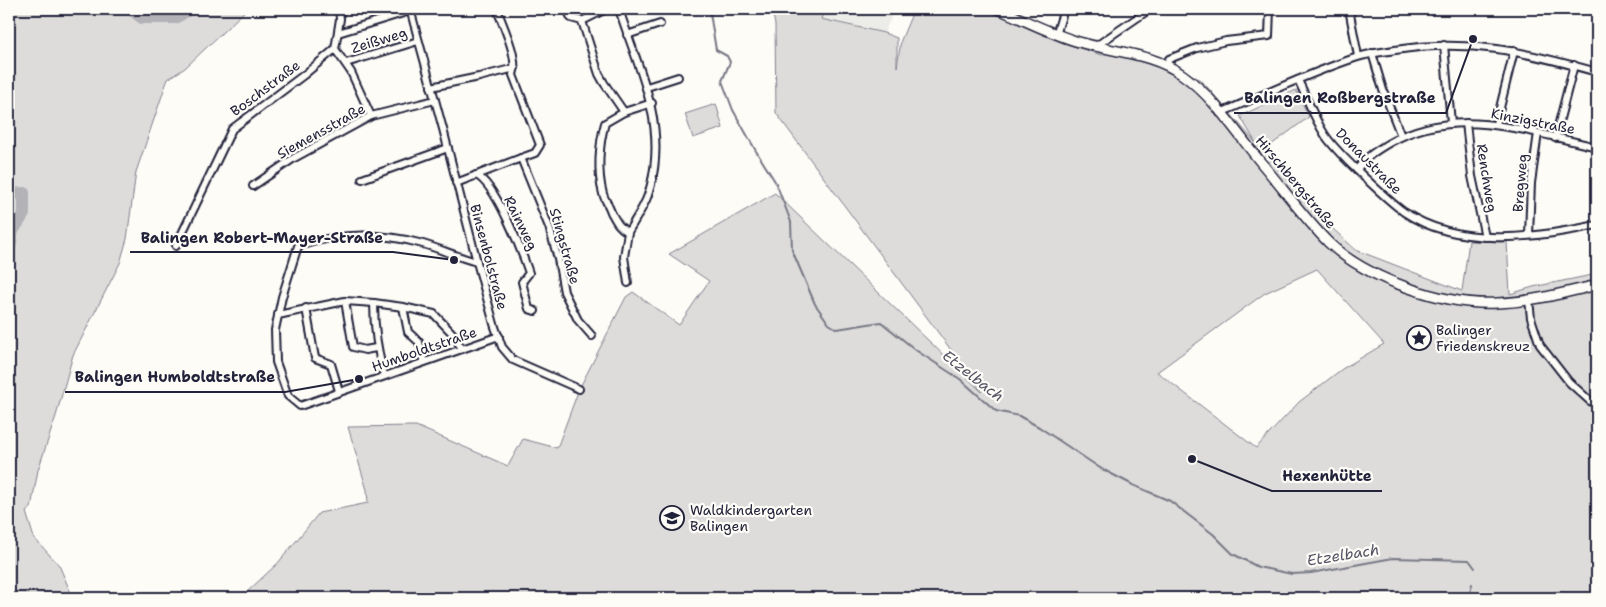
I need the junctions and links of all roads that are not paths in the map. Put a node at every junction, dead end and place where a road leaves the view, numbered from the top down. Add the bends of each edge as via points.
1 (339, 9) edge
2 (498, 9) edge
3 (567, 9) edge
4 (606, 9) edge
5 (619, 9) edge
6 (998, 9) edge
7 (1066, 9) edge
8 (1150, 9) edge
9 (1270, 9) edge
10 (1349, 9) edge
11 (410, 10) edge
12 (582, 21) junction
13 (660, 24) dead end
14 (338, 33) junction
15 (1056, 34) junction
16 (627, 35) junction
17 (418, 41) junction
18 (1444, 45) junction
19 (1096, 46) junction
20 (335, 49) junction
21 (1514, 51) junction
22 (1372, 53) junction
23 (1358, 56) junction
24 (346, 63) junction
25 (1166, 65) junction
26 (1574, 65) junction
27 (516, 68) junction
28 (1597, 72) edge
29 (678, 77) dead end
30 (1298, 80) junction
31 (431, 87) junction
32 (647, 87) junction
33 (435, 100) junction
34 (652, 103) junction
35 (624, 112) junction
36 (1220, 113) junction
37 (372, 116) junction
38 (1466, 122) junction
39 (1451, 123) junction
40 (1496, 124) junction
41 (1538, 132) junction
42 (1401, 136) junction
43 (1555, 138) junction
44 (1597, 147) edge
45 (448, 148) junction
46 (521, 158) junction
47 (1357, 170) junction
48 (476, 175) junction
49 (362, 179) dead end
50 (456, 183) junction
51 (253, 186) dead end
52 (1597, 225) edge
53 (628, 232) junction
54 (1529, 235) junction
55 (1484, 237) junction
56 (176, 246) dead end
57 (477, 262) junction
58 (628, 283) dead end
59 (1597, 285) edge
60 (1529, 300) junction
61 (345, 301) junction
62 (374, 303) junction
63 (403, 307) junction
64 (306, 308) junction
65 (535, 311) dead end
66 (278, 314) junction
67 (499, 336) junction
68 (592, 336) dead end
69 (376, 348) junction
70 (462, 349) junction
71 (424, 361) junction
72 (384, 375) junction
73 (579, 389) dead end
74 (339, 391) junction
75 (1597, 405) edge

1 - 14 street
2 - 27 street
3 - 12 street via 571,18
4 - 12 street
5 - 16 street
6 - 15 street, Hirschbergstraße
7 - 15 street
8 - 19 street
9 - 25 street via 1269,36 1197,48 1169,59
10 - 23 street
11 - 14 street
11 - 17 street, Binsenbolstraße
12 - 35 street via 599,74
13 - 16 street
14 - 20 street
15 - 19 street, Hirschbergstraße
16 - 32 street
17 - 24 street, Zeißweg
17 - 31 street, Binsenbolstraße
18 - 21 street
18 - 22 street
18 - 39 street
19 - 25 street, Hirschbergstraße
20 - 24 street, Zeißweg
20 - 56 street, Boschstraße via 232,129
21 - 26 street
21 - 40 street
22 - 23 street
22 - 42 street
23 - 30 street
24 - 37 street, Zeißweg
25 - 36 street, Hirschbergstraße via 1197,87
26 - 28 street
26 - 43 street
27 - 31 street
27 - 46 street via 513,75 540,145 535,153
29 - 32 street
30 - 36 street
30 - 47 street, Donaustraße via 1326,136
31 - 33 street, Binsenbolstraße
32 - 34 street
33 - 37 street, Siemensstraße
33 - 45 street, Binsenbolstraße
34 - 35 street
34 - 53 street via 657,148 653,178
35 - 53 street via 605,123 600,172 603,194 617,223
36 - 60 street, Hirschbergstraße via 1330,244 1358,264 1392,282 1459,301 1495,304
37 - 51 street, Siemensstraße via 294,158
38 - 39 street, Kinzigstraße
38 - 40 street, Kinzigstraße
38 - 55 street, Renchweg
39 - 42 street, Kinzigstraße
40 - 41 street, Kinzigstraße
41 - 43 street, Kinzigstraße
41 - 54 street, Bregweg via 1531,183
42 - 47 street, Kinzigstraße via 1381,148
43 - 44 street, Kinzigstraße
45 - 49 street
45 - 50 street, Binsenbolstraße
46 - 48 street
46 - 68 street, Stingstraße via 549,226 564,292 578,320
47 - 55 street, Donaustraße via 1405,212 1446,231
48 - 50 street
48 - 65 street, Rainweg via 489,187 520,248 529,274 522,282 529,309
50 - 57 street, Binsenbolstraße
52 - 54 street, Donaustraße
53 - 58 street via 624,257
54 - 55 street, Donaustraße
57 - 66 street via 418,242 392,237 357,235 313,242 298,246
57 - 67 street, Binsenbolstraße
59 - 60 street, Hirschbergstraße
60 - 75 street via 1540,345 1570,382
61 - 62 street
61 - 64 street
61 - 69 street via 354,347
62 - 63 street
62 - 69 street
63 - 70 street via 434,314
63 - 71 street via 408,332 418,342
64 - 66 street
64 - 74 street via 316,358 331,364
66 - 74 street, Humboldtstraße via 276,362 288,396 300,406
67 - 70 street, Humboldtstraße
67 - 73 street, Binsenbolstraße via 502,347 513,360
69 - 72 street
70 - 71 street, Humboldtstraße
71 - 72 street, Humboldtstraße
72 - 74 street, Humboldtstraße

